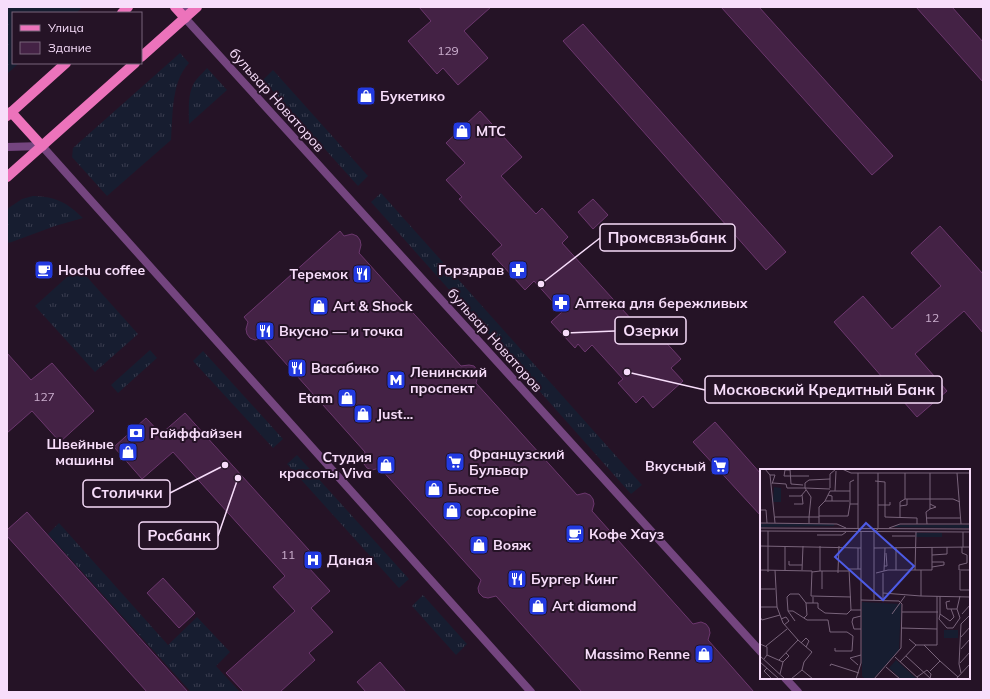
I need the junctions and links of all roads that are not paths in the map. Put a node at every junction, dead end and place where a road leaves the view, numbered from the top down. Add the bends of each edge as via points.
1 (175, 7) edge
2 (187, 7) edge
3 (197, 7) edge
4 (185, 18) junction
5 (142, 56) edge
6 (65, 64) edge
7 (133, 64) edge
8 (9, 114) edge
9 (42, 146) junction
10 (7, 147) edge
11 (7, 177) edge
12 (760, 651) edge
13 (786, 679) edge
14 (531, 692) edge
15 (798, 692) edge

1 - 4 main road
2 - 4 street
3 - 4 main road
4 - 5 main road
4 - 12 street, бульвар Новаторов
6 - 8 main road
7 - 9 main road
8 - 9 main road
9 - 10 street
9 - 11 main road
9 - 14 street
13 - 15 street

